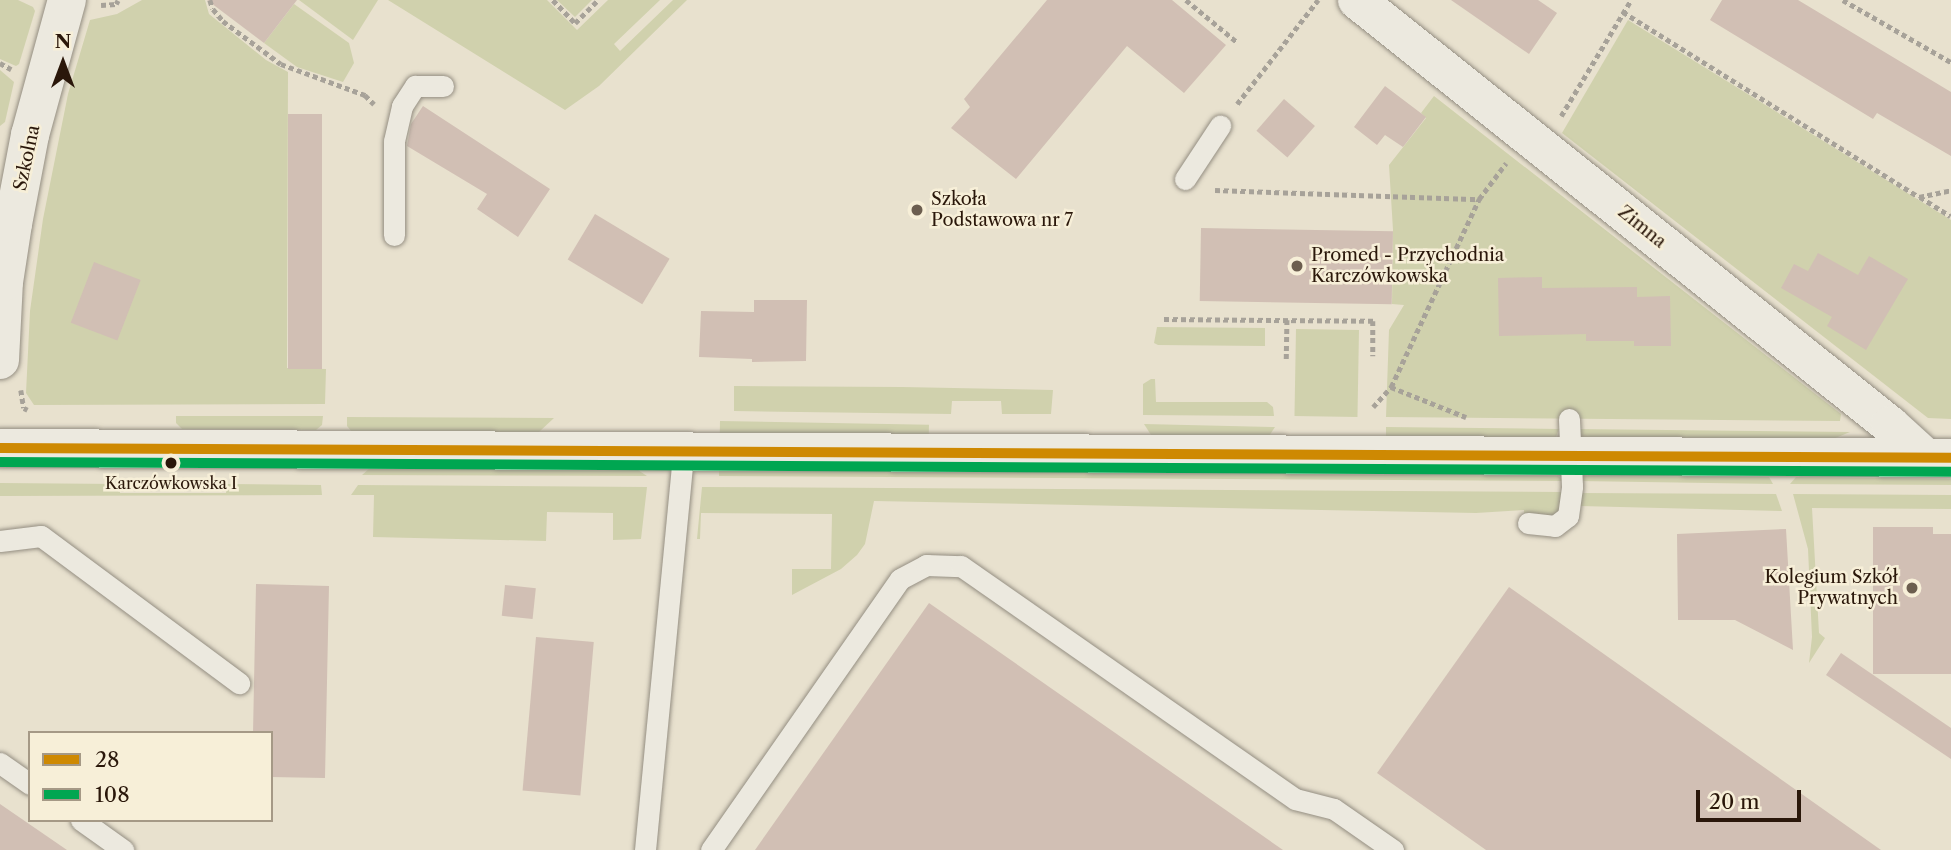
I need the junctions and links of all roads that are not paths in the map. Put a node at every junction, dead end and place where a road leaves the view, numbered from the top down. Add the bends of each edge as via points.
1 (67, 0) edge
2 (1357, 0) edge
3 (443, 86) dead end
4 (1220, 127) road end
5 (1185, 179) dead end
6 (394, 235) dead end
7 (0, 360) edge
8 (1569, 419) dead end
9 (0, 448) edge
10 (683, 454) junction
11 (1569, 457) junction
12 (1938, 457) edge
13 (1528, 523) dead end
14 (0, 541) edge
15 (239, 682) dead end
16 (0, 764) edge
17 (28, 783) edge
18 (84, 822) edge
19 (123, 850) edge
20 (645, 850) edge
21 (711, 850) edge
22 (1393, 850) edge

1 - 7 street, Szkolna via 30,135 11,235
2 - 12 street, Zimna via 1890,425
3 - 6 lane via 415,86 402,106 394,141
4 - 5 lane
8 - 11 lane
9 - 10 street
10 - 11 street
10 - 20 lane
11 - 12 street
11 - 13 lane via 1572,486 1567,516 1555,526
14 - 15 lane via 41,536
16 - 17 lane
18 - 19 lane
21 - 22 lane via 900,579 926,565 961,566 1296,799 1334,809

